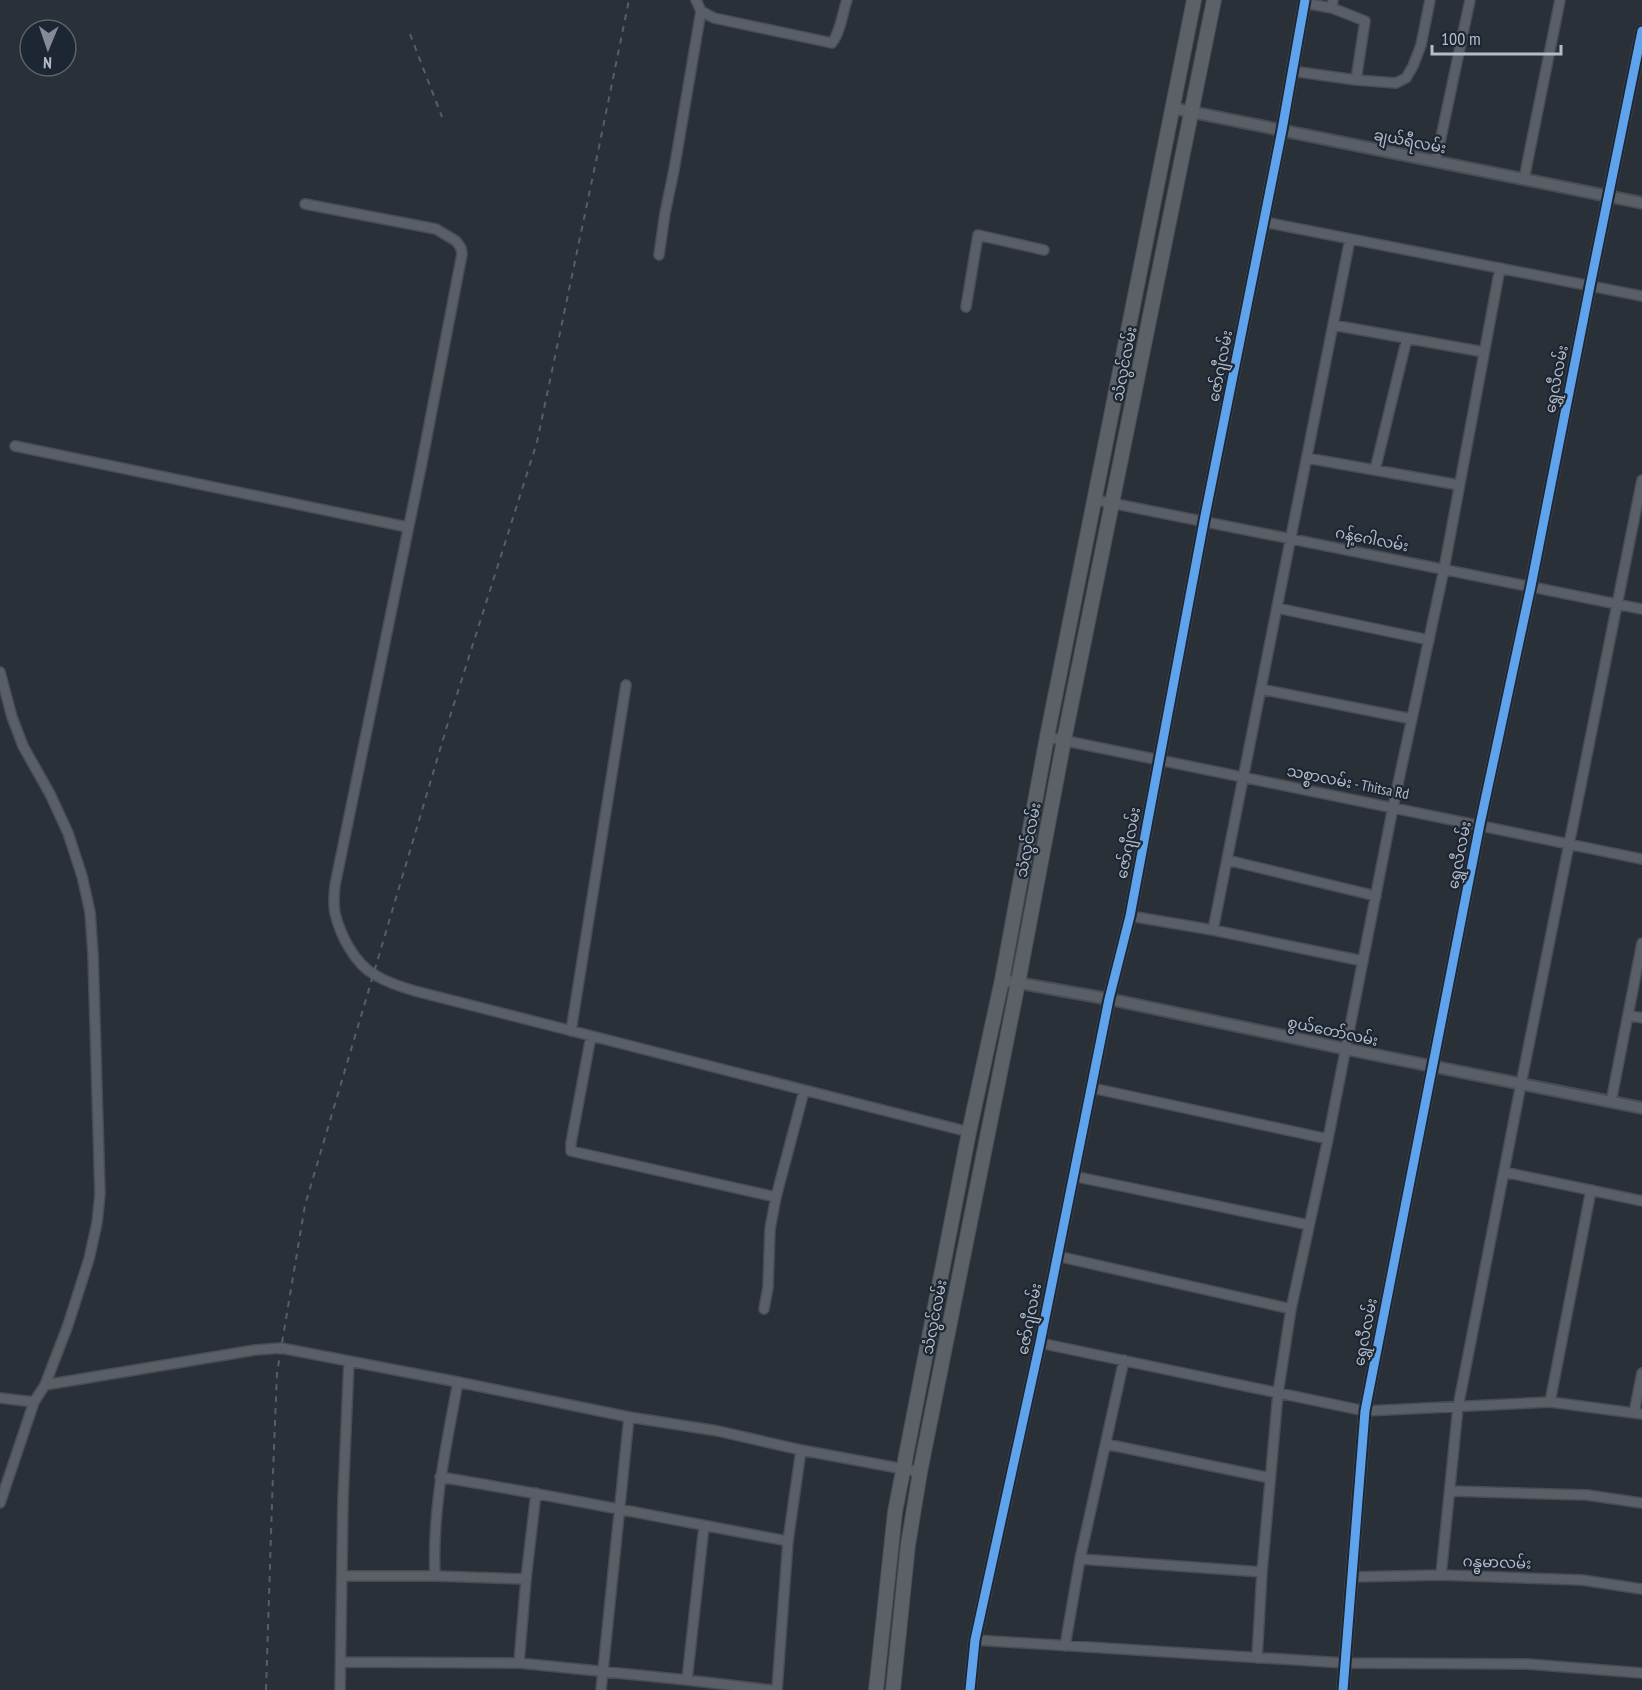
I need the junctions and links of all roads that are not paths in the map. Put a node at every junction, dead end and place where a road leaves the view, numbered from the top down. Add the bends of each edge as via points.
1 (696, 0) edge
2 (847, 0) edge
3 (1194, 0) edge
4 (1214, 0) edge
5 (1430, 0) edge
6 (1470, 0) edge
7 (1560, 0) edge
8 (1305, 1) edge
9 (1333, 4) edge
10 (701, 11) junction
11 (1642, 31) edge
12 (1292, 71) junction
13 (1356, 80) junction
14 (1172, 108) junction
15 (1191, 112) junction
16 (1282, 130) junction
17 (1436, 161) junction
18 (1524, 179) junction
19 (1608, 196) junction
20 (1642, 203) edge
21 (305, 204) dead end
22 (1264, 222) junction
23 (1350, 239) junction
24 (1044, 250) dead end
25 (659, 255) dead end
26 (1500, 268) junction
27 (1590, 286) junction
28 (1642, 296) edge
29 (1133, 306) junction
30 (966, 308) dead end
31 (1152, 310) junction
32 (1333, 325) junction
33 (1407, 338) junction
34 (1484, 352) junction
35 (15, 446) dead end
36 (1307, 458) junction
37 (1375, 470) junction
38 (1642, 480) edge
39 (1459, 486) junction
40 (1096, 500) junction
41 (1113, 504) junction
42 (1204, 521) junction
43 (407, 527) junction
44 (1291, 538) junction
45 (1444, 569) junction
46 (1531, 586) junction
47 (1618, 604) junction
48 (1277, 608) junction
49 (1642, 609) edge
50 (1429, 640) junction
51 (0, 672) edge
52 (626, 685) dead end
53 (1261, 689) junction
54 (1412, 719) junction
55 (1047, 737) junction
56 (1064, 741) junction
57 (1159, 761) junction
58 (1243, 776) junction
59 (1394, 807) junction
60 (1480, 825) junction
61 (1569, 843) junction
62 (1642, 859) edge
63 (1227, 860) junction
64 (1376, 896) junction
65 (1130, 916) junction
66 (1213, 930) junction
67 (1642, 943) edge
68 (1363, 961) junction
69 (1002, 980) junction
70 (1018, 983) junction
71 (1109, 999) junction
72 (1628, 1015) junction
73 (1642, 1018) edge
74 (571, 1031) junction
75 (591, 1036) junction
76 (1346, 1049) junction
77 (1434, 1067) junction
78 (1521, 1084) junction
79 (1092, 1088) junction
80 (804, 1090) junction
81 (1611, 1102) junction
82 (1642, 1108) edge
83 (969, 1132) junction
84 (1328, 1139) junction
85 (1504, 1172) junction
86 (1073, 1176) junction
87 (1591, 1190) junction
88 (776, 1197) junction
89 (1642, 1201) edge
90 (953, 1218) junction
91 (970, 1222) junction
92 (1309, 1225) junction
93 (1057, 1256) junction
94 (764, 1308) dead end
95 (1291, 1309) junction
96 (1040, 1343) junction
97 (1124, 1360) junction
98 (349, 1361) junction
99 (1642, 1373) edge
100 (458, 1382) junction
101 (45, 1385) junction
102 (1278, 1393) junction
103 (0, 1398) edge
104 (34, 1401) junction
105 (1550, 1402) junction
106 (1458, 1407) junction
107 (1365, 1411) junction
108 (1638, 1414) edge
109 (630, 1417) junction
110 (1106, 1444) junction
111 (801, 1450) junction
112 (903, 1469) junction
113 (920, 1472) junction
114 (440, 1477) junction
115 (1270, 1478) junction
116 (1450, 1491) junction
117 (536, 1492) junction
118 (0, 1503) edge
119 (1642, 1503) edge
120 (620, 1510) junction
121 (704, 1526) junction
122 (788, 1541) junction
123 (1080, 1559) junction
124 (1262, 1572) junction
125 (1441, 1575) junction
126 (342, 1576) junction
127 (435, 1576) junction
128 (1351, 1577) junction
129 (526, 1579) junction
130 (1642, 1588) edge
131 (975, 1640) junction
132 (1065, 1646) junction
133 (1257, 1658) junction
134 (341, 1662) junction
135 (519, 1663) junction
136 (1345, 1663) junction
137 (603, 1671) junction
138 (1642, 1672) edge
139 (687, 1680) junction
140 (340, 1690) edge
141 (601, 1690) edge
142 (771, 1690) edge
143 (777, 1690) edge
144 (876, 1690) edge
145 (892, 1690) edge
146 (970, 1690) edge
147 (1343, 1690) edge

1 - 10 street
2 - 10 street via 832,43 714,18
3 - 14 main road, သံလွင်လမ်း
4 - 15 main road, သံလွင်လမ်း
5 - 13 street via 1421,45 1406,78 1396,83
6 - 17 street
7 - 18 street
8 - 9 street
8 - 12 street, ဇော်ဂျီလမ်း
9 - 13 street via 1365,21
10 - 25 street
11 - 19 street, ရွှေလီလမ်း
12 - 13 street
12 - 16 street, ဇော်ဂျီလမ်း
14 - 15 street, ချယ်ရီလမ်း
14 - 29 main road, သံလွင်လမ်း
15 - 16 street, ချယ်ရီလမ်း
15 - 31 main road, သံလွင်လမ်း
16 - 17 street, ချယ်ရီလမ်း
16 - 22 street, ဇော်ဂျီလမ်း
17 - 18 street, ချယ်ရီလမ်း
18 - 19 street, ချယ်ရီလမ်း
19 - 20 street, ချယ်ရီလမ်း
19 - 27 street, ရွှေလီလမ်း
21 - 43 street via 436,229 461,248
22 - 23 street
22 - 42 street, ဇော်ဂျီလမ်း
23 - 26 street
23 - 32 street
24 - 30 street via 978,235
26 - 27 street
26 - 34 street
27 - 28 street
27 - 46 street, ရွှေလီလမ်း
29 - 31 main road
29 - 40 main road, သံလွင်လမ်း
31 - 41 main road, သံလွင်လမ်း
32 - 33 street
32 - 36 street
33 - 34 street
33 - 37 street
34 - 39 street
35 - 43 street
36 - 37 street
36 - 44 street
37 - 39 street
38 - 47 street
39 - 45 street
40 - 41 street, ဂန့်ဂေါလမ်း
40 - 55 main road, သံလွင်လမ်း
41 - 42 street, ဂန့်ဂေါလမ်း
41 - 56 main road, သံလွင်လမ်း
42 - 44 street, ဂန့်ဂေါလမ်း
42 - 57 street, ဇော်ဂျီလမ်း
43 - 74 street via 335,885 335,912 340,928 356,958 390,983
44 - 45 street, ဂန့်ဂေါလမ်း
44 - 48 street
45 - 46 street, ဂန့်ဂေါလမ်း
45 - 50 street
46 - 47 street, ဂန့်ဂေါလမ်း
46 - 60 street, ရွှေလီလမ်း
47 - 49 street, ဂန့်ဂေါလမ်း
47 - 61 street
48 - 50 street
48 - 53 street
50 - 54 street
51 - 101 street via 23,746 50,794 79,865 90,912 93,954 100,1194 97,1223 68,1325
52 - 74 street
53 - 54 street
53 - 58 street
54 - 59 street
55 - 56 street, သစ္စာလမ်း - Thitsa Rd
55 - 69 main road, သံလွင်လမ်း
56 - 57 street, သစ္စာလမ်း - Thitsa Rd
56 - 70 main road, သံလွင်လမ်း
57 - 58 street, သစ္စာလမ်း - Thitsa Rd
57 - 65 street, ဇော်ဂျီလမ်း
58 - 59 street, သစ္စာလမ်း - Thitsa Rd
58 - 63 street
59 - 60 street, သစ္စာလမ်း - Thitsa Rd
59 - 64 street
60 - 61 street, သစ္စာလမ်း - Thitsa Rd
60 - 77 street, ရွှေလီလမ်း
61 - 62 street, သစ္စာလမ်း - Thitsa Rd
61 - 78 street
63 - 64 street
63 - 66 street
64 - 68 street
65 - 66 street
65 - 71 street, ဇော်ဂျီလမ်း
66 - 68 street
67 - 72 street
68 - 76 street
69 - 70 street, စွယ်တော်လမ်း
69 - 83 main road, သံလွင်လမ်း
70 - 71 street, စွယ်တော်လမ်း
70 - 91 main road, သံလွင်လမ်း
71 - 76 street, စွယ်တော်လမ်း
71 - 79 street, ဇော်ဂျီလမ်း
72 - 73 street
72 - 81 street
74 - 75 street
75 - 80 street
75 - 88 street via 571,1152
76 - 77 street, စွယ်တော်လမ်း
76 - 84 street
77 - 78 street, စွယ်တော်လမ်း
77 - 107 street, ရွှေလီလမ်း
78 - 81 street, စွယ်တော်လမ်း
78 - 85 street
79 - 84 street
79 - 86 street, ဇော်ဂျီလမ်း
80 - 83 street
80 - 88 street
81 - 82 street, စွယ်တော်လမ်း
83 - 90 main road, သံလွင်လမ်း
84 - 92 street
85 - 87 street
85 - 106 street
86 - 92 street
86 - 93 street, ဇော်ဂျီလမ်း
87 - 89 street
87 - 105 street
88 - 94 street
90 - 91 main road
90 - 112 main road, သံလွင်လမ်း
91 - 113 main road, သံလွင်လမ်း
92 - 95 street
93 - 95 street
93 - 96 street, ဇော်ဂျီလမ်း
95 - 102 street
96 - 97 street
96 - 131 street, ဇော်ဂျီလမ်း
97 - 102 street
97 - 110 street
98 - 100 street
98 - 101 street via 272,1348
98 - 126 street
99 - 108 street
100 - 109 street
100 - 114 street
101 - 104 street
102 - 107 street
102 - 115 street
103 - 104 street
104 - 118 street
105 - 106 street
105 - 108 street
106 - 107 street
106 - 116 street
107 - 128 street, ရွှေလီလမ်း
109 - 111 street
109 - 120 street
110 - 115 street
110 - 123 street
111 - 112 street
111 - 122 street
112 - 113 street
112 - 144 main road, သံလွင်လမ်း
113 - 145 main road, သံလွင်လမ်း
114 - 117 street
114 - 127 street
115 - 124 street
116 - 119 street via 1587,1495
116 - 125 street
117 - 120 street
117 - 129 street
120 - 121 street
120 - 137 street
121 - 122 street
121 - 139 street
122 - 143 street
123 - 124 street
123 - 132 street
124 - 133 street
125 - 128 street, ဂန္ဓမာလမ်း
125 - 130 street, ဂန္ဓမာလမ်း via 1582,1580
126 - 127 street
126 - 134 street
127 - 129 street
128 - 136 street, ရွှေလီလမ်း
129 - 135 street
131 - 132 street
131 - 146 street, ဇော်ဂျီလမ်း
132 - 133 street
133 - 136 street
134 - 135 street
134 - 140 street
135 - 137 street
136 - 138 street via 1527,1664
136 - 147 street, ရွှေလီလမ်း
137 - 139 street
137 - 141 street
139 - 142 street

